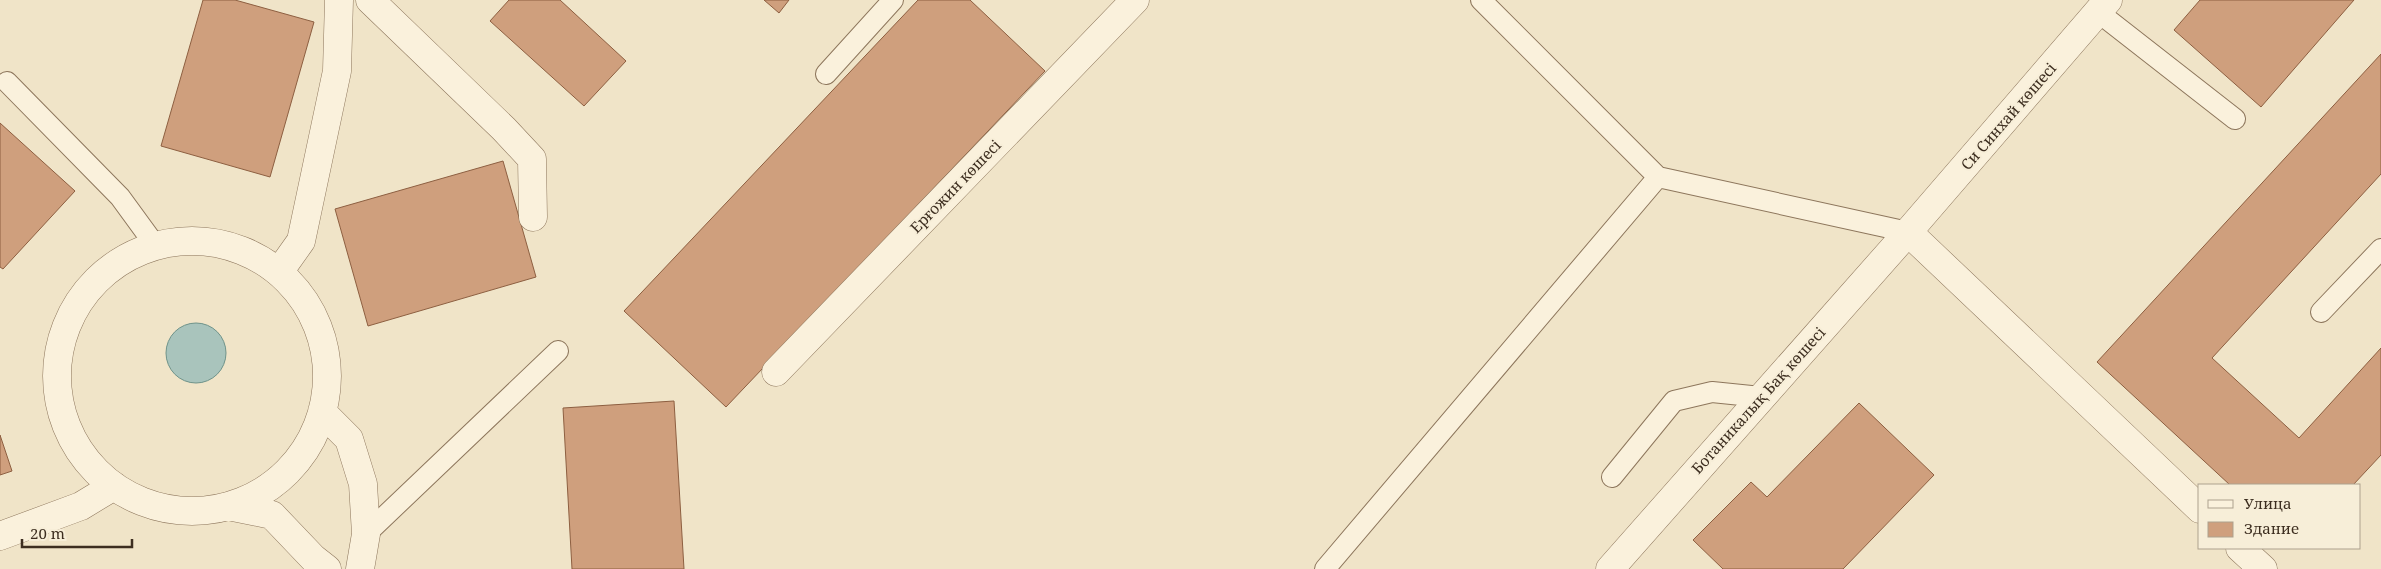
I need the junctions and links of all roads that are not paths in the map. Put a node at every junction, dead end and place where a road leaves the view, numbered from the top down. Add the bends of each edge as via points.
1 (339, 0) edge
2 (370, 0) edge
3 (893, 0) edge
4 (1135, 0) edge
5 (1481, 0) edge
6 (2103, 6) edge
7 (826, 74) dead end
8 (7, 82) dead end
9 (2235, 119) dead end
10 (1658, 177) junction
11 (534, 216) dead end
12 (1908, 232) junction
13 (155, 245) junction
14 (2381, 249) edge
15 (279, 272) junction
16 (2321, 312) dead end
17 (558, 351) dead end
18 (776, 372) dead end
19 (1761, 397) junction
20 (322, 412) junction
21 (1612, 477) dead end
22 (114, 486) junction
23 (228, 506) junction
24 (2198, 508) edge
25 (366, 534) junction
26 (0, 536) edge
27 (327, 569) edge
28 (360, 569) edge
29 (1325, 569) edge
30 (1610, 569) edge

1 - 15 street via 337,72 301,240
2 - 11 street via 532,159
3 - 7 lane
4 - 18 street, Ерғожин көшесі
5 - 10 lane
6 - 9 lane
6 - 12 street, Си Синхай көшесі
8 - 13 lane via 120,197
10 - 12 lane
10 - 29 lane
12 - 19 street, Ботаникалық Бақ көшесі
12 - 24 street
13 - 15 street via 203,241 244,250
13 - 22 street via 127,257 97,280 74,310 60,345 57,382 64,419 80,452
14 - 16 lane
15 - 20 street via 305,300 321,335 328,374
17 - 25 lane
19 - 21 lane via 1712,392 1674,401
19 - 30 street, Ботаникалық Бақ көшесі
20 - 23 street via 309,444 288,471 260,493
20 - 25 street via 349,439 363,484
22 - 23 street via 138,500 167,509 198,511
22 - 26 street via 81,506
23 - 27 street via 272,515
25 - 28 street

